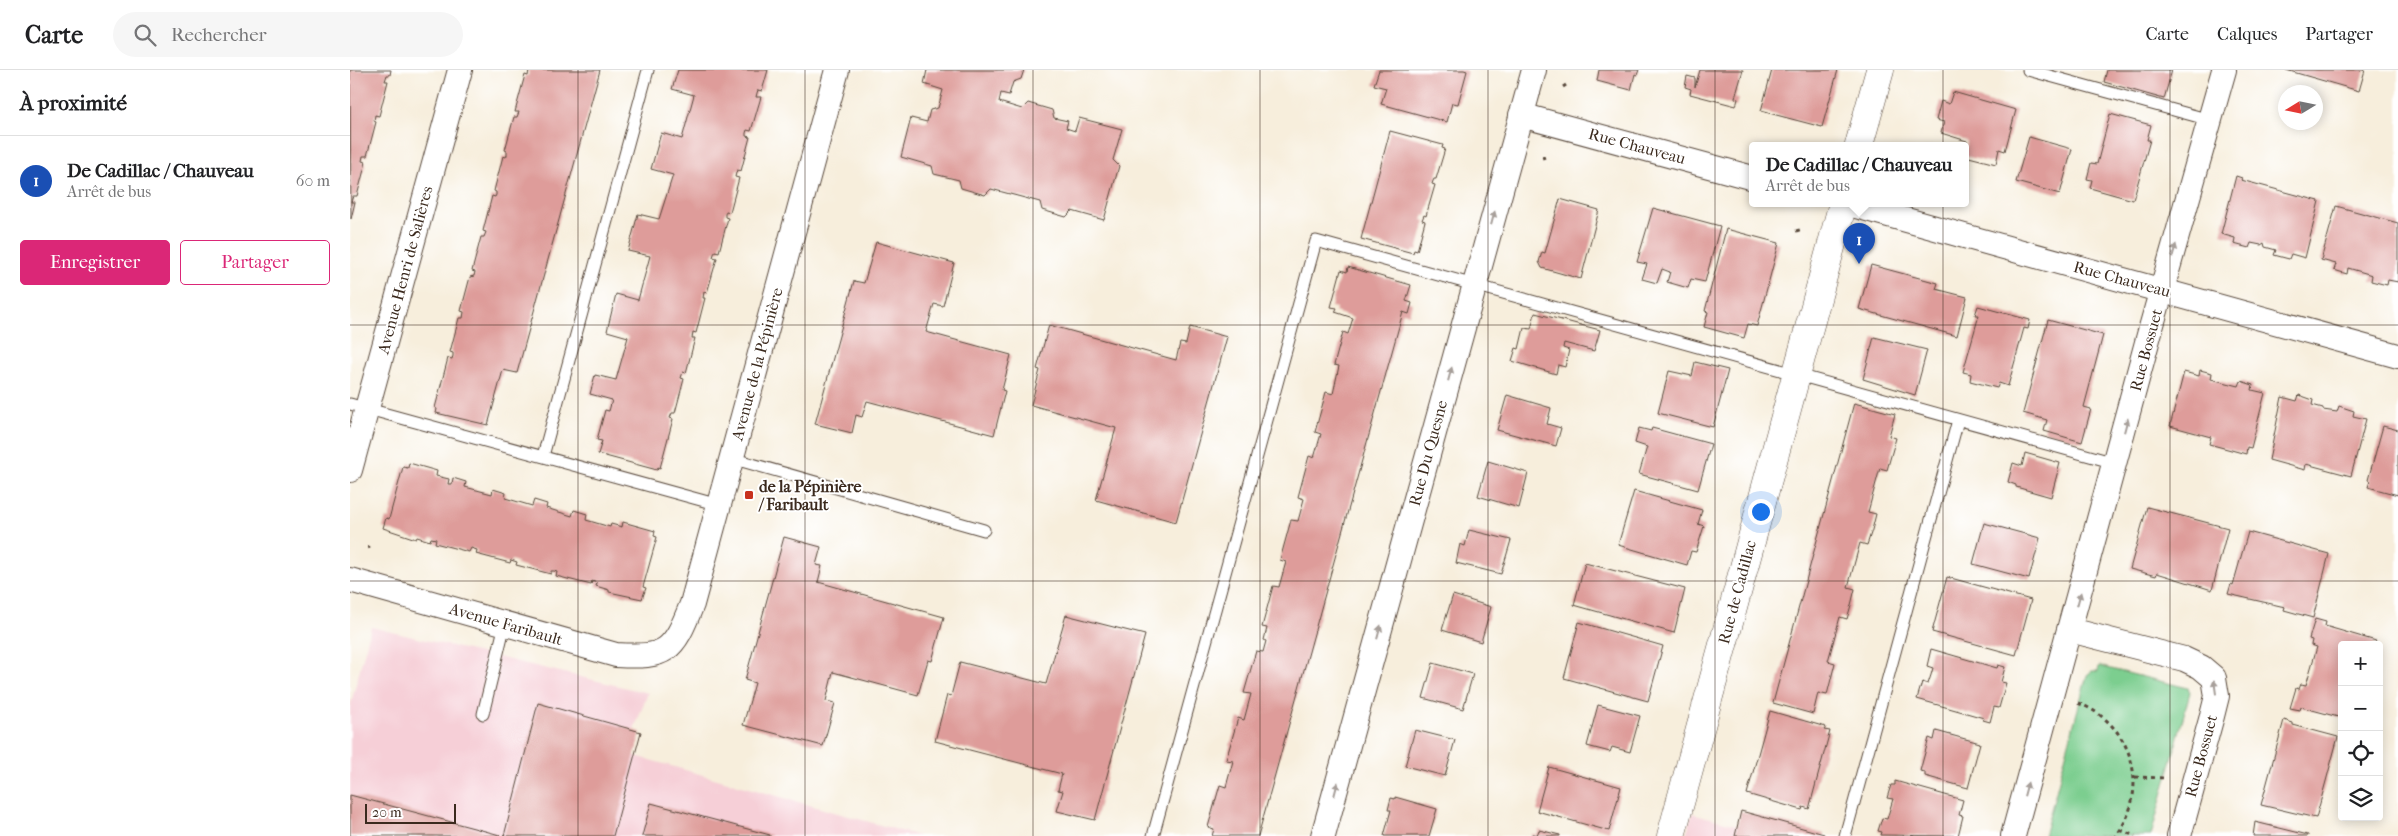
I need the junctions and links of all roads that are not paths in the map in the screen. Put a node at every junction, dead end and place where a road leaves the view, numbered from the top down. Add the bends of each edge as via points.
1 (460, 70) edge
2 (648, 70) edge
3 (837, 70) edge
4 (1534, 70) edge
5 (1880, 70) edge
6 (2028, 70) edge
7 (2224, 70) edge
8 (2054, 73) edge
9 (1521, 115) junction
10 (2210, 120) junction
11 (1860, 142) edge
12 (1749, 177) edge
13 (1843, 207) edge
14 (1859, 207) edge
15 (1474, 286) junction
16 (2162, 290) junction
17 (2398, 356) edge
18 (1796, 374) junction
19 (359, 406) edge
20 (1958, 420) junction
21 (542, 456) junction
22 (732, 458) junction
23 (2115, 463) junction
24 (350, 470) edge
25 (719, 505) junction
26 (984, 530) dead end
27 (350, 580) edge
28 (505, 624) junction
29 (2070, 630) junction
30 (664, 652) joint
31 (483, 714) dead end
32 (1153, 836) edge
33 (1323, 836) edge
34 (1671, 836) edge
35 (1845, 836) edge
36 (2014, 836) edge
37 (2179, 836) edge

1 - 19 street, Avenue Henri de Salières
2 - 21 lane
3 - 22 street, Avenue de la Pépinière
4 - 9 street, Rue Du Quesne
5 - 11 street
6 - 8 lane
7 - 10 street, Rue Bossuet
8 - 10 lane
9 - 12 street, Rue Chauveau
15 -> 9 street, Rue Du Quesne
16 -> 10 street, Rue Bossuet
13 - 18 street, Rue de Cadillac
14 - 16 street, Rue Chauveau
15 - 18 lane
15 - 32 lane via 1316,241
33 -> 15 street, Rue Du Quesne
16 - 17 street, Rue Chauveau
23 -> 16 street, Rue Bossuet
18 - 20 lane
18 - 34 street, Rue de Cadillac
19 - 21 lane
19 - 24 street, Avenue Henri de Salières
20 - 23 lane
20 - 35 lane
21 - 25 lane
22 - 25 street, Avenue de la Pépinière
22 - 26 lane
29 -> 23 street, Rue Bossuet
25 - 30 street, Avenue de la Pépinière via 692,604 681,631
27 - 28 street, Avenue Faribault
28 - 30 street, Avenue Faribault via 616,655 645,656
28 - 31 lane
36 -> 29 street, Rue Bossuet
37 -> 29 street, Rue Bossuet via 2217,696 2214,678 2201,666 2184,659

